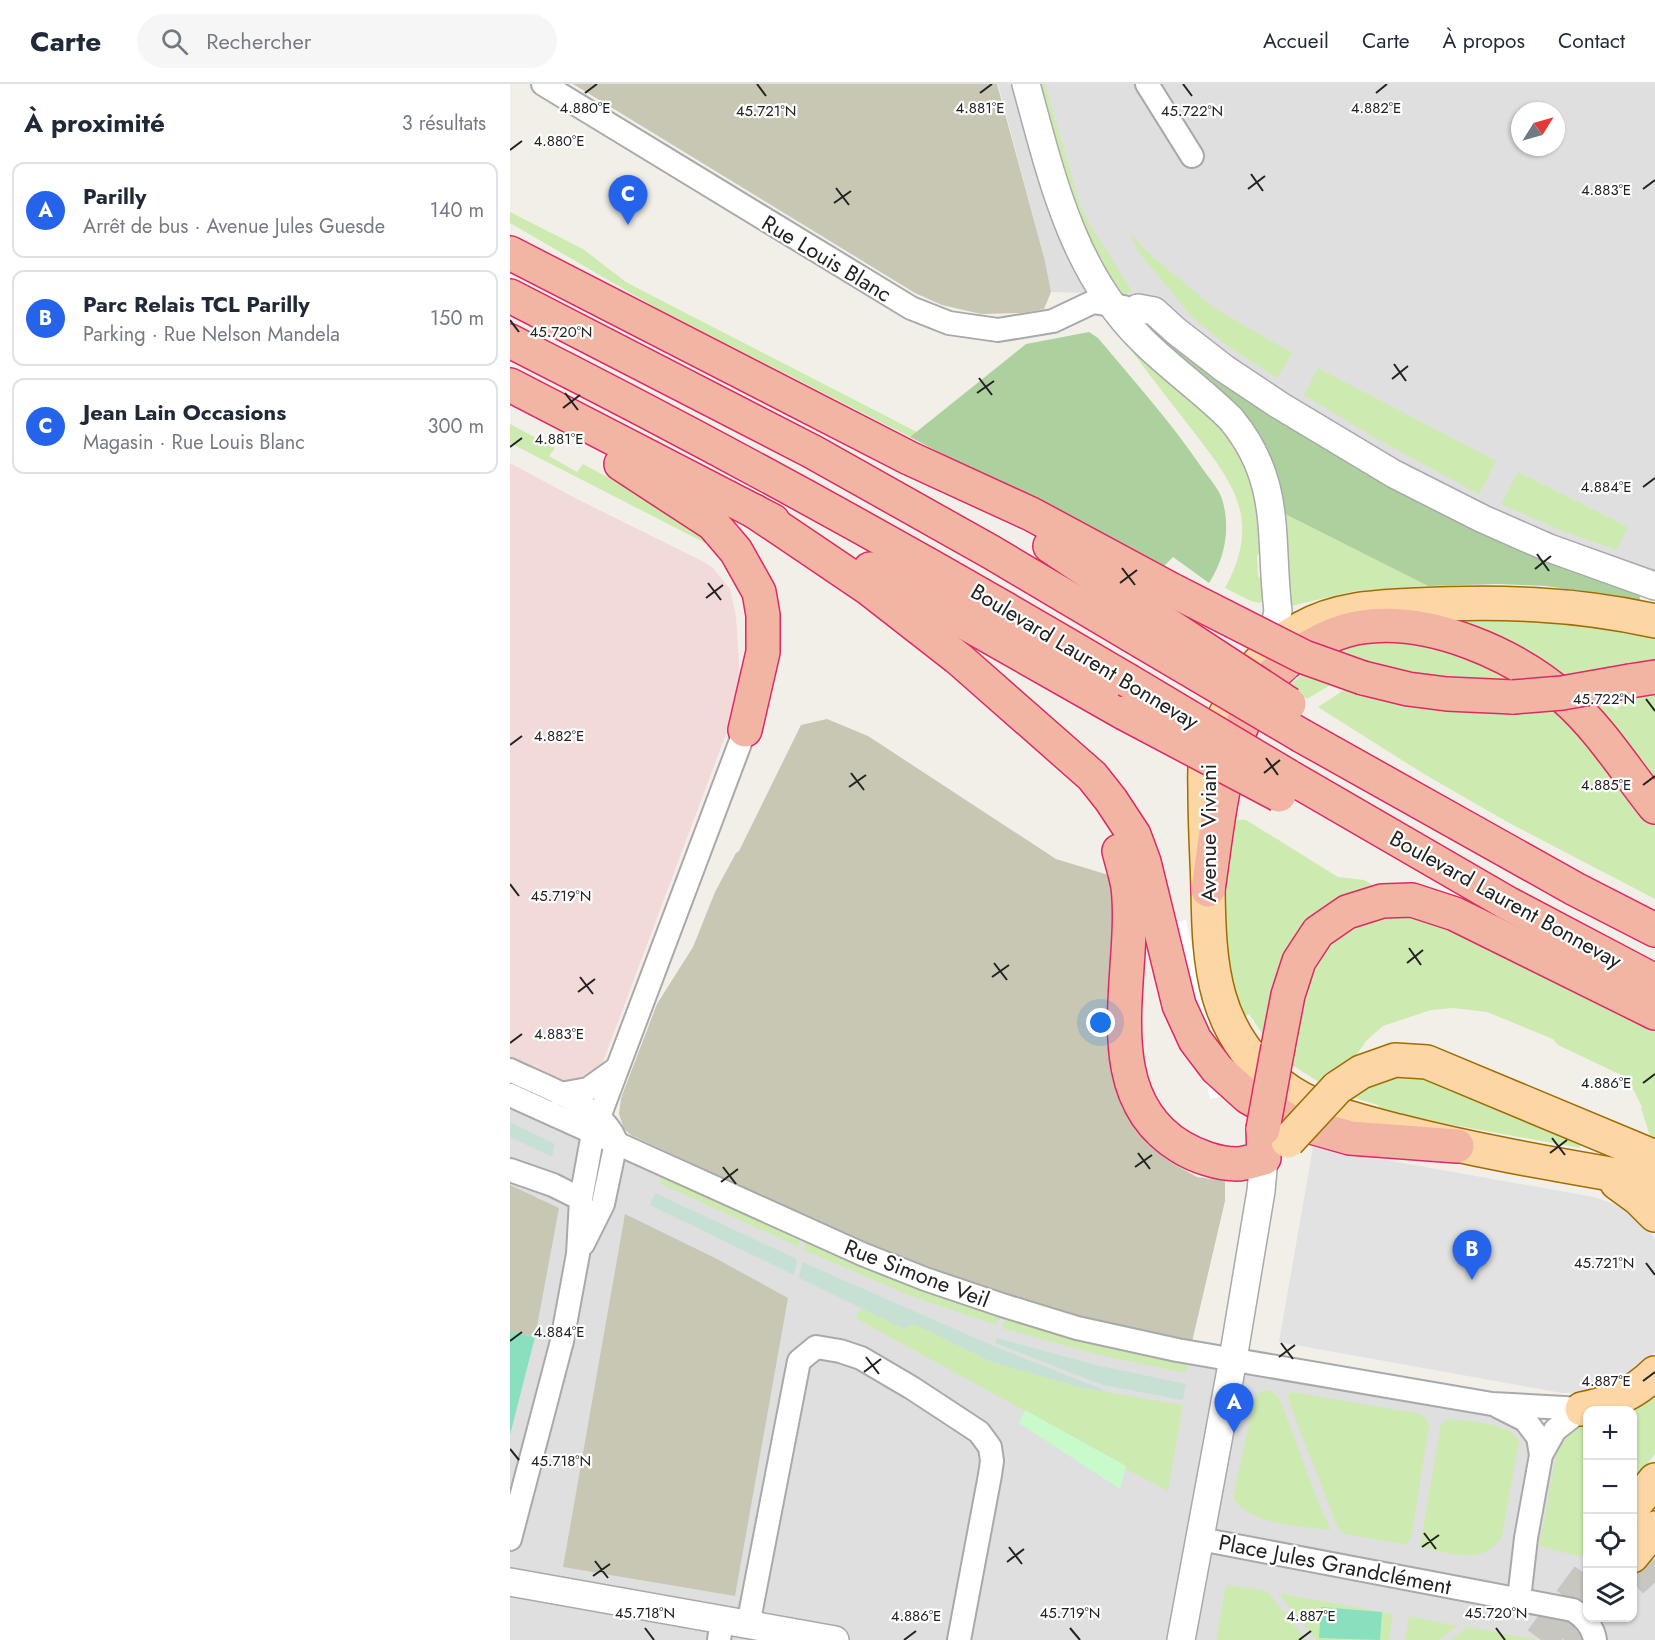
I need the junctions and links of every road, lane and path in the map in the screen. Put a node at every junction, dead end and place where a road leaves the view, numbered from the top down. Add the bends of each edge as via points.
1 (543, 84) edge
2 (1026, 84) edge
3 (1147, 84) edge
4 (1192, 156) dead end
5 (510, 253) edge
6 (510, 296) edge
7 (1125, 307) junction
8 (510, 341) edge
9 (510, 385) edge
10 (510, 390) edge
11 (754, 511) junction
12 (1655, 586) edge
13 (1157, 616) junction
14 (1655, 621) edge
15 (1260, 659) junction
16 (1642, 679) edge
17 (745, 730) joint
18 (1040, 730) junction
19 (1287, 787) junction
20 (1655, 807) edge
21 (1208, 890) junction
22 (1655, 930) edge
23 (1655, 981) edge
24 (1655, 1013) edge
25 (616, 1069) junction
26 (510, 1070) edge
27 (560, 1094) junction
28 (510, 1095) edge
29 (596, 1124) junction
30 (616, 1142) junction
31 (1272, 1143) junction
32 (1457, 1146) junction
33 (1655, 1157) edge
34 (510, 1170) edge
35 (1600, 1173) junction
36 (1655, 1188) edge
37 (581, 1199) junction
38 (1655, 1215) edge
39 (578, 1254) junction
40 (1233, 1359) junction
41 (1655, 1373) edge
42 (1492, 1404) junction
43 (1582, 1409) junction
44 (1541, 1455) junction
45 (1655, 1480) edge
46 (1637, 1502) edge
47 (1655, 1528) edge
48 (510, 1539) edge
49 (1200, 1539) junction
50 (1637, 1550) edge
51 (510, 1582) edge
52 (1519, 1599) junction
53 (730, 1628) edge
54 (835, 1640) edge
55 (959, 1640) edge
56 (1181, 1640) edge
57 (1595, 1640) edge

1 - 7 street, Rue Louis Blanc via 911,308 949,323 998,330 1021,328 1053,321 1093,302
2 - 7 street, Avenue Viviani via 1071,231 1090,271
3 - 4 street
5 - 13 highway via 909,458
6 - 13 highway, Boulevard Laurent Bonnevay via 813,452 991,552
7 - 12 street via 1154,311 1225,369 1394,474 1549,548
7 - 15 street, Avenue Viviani via 1142,340 1231,419 1258,461 1272,508 1278,611
8 - 19 highway, Boulevard Laurent Bonnevay, bridge via 789,486 970,587 1127,680
9 - 11 highway
10 - 17 highway via 698,513 736,551 759,592 763,615 763,652
11 - 18 highway via 868,588 959,659
11 - 19 highway, bridge via 897,584 1124,713
13 - 16 highway, bridge via 1408,689 1513,697
13 - 22 highway, Boulevard Laurent Bonnevay, bridge via 1308,728 1469,830
14 - 15 main road via 1515,602 1360,609 1300,629
15 - 21 main road, Avenue Viviani via 1232,700 1206,761
17 - 25 street
18 - 31 highway via 1095,797 1118,847 1128,886 1126,1059 1134,1092 1154,1124 1190,1152 1238,1164
18 - 32 highway via 1092,776 1134,835 1179,1005 1195,1040 1217,1069 1248,1097 1290,1121 1350,1138
19 - 23 highway, Boulevard Laurent Bonnevay
20 - 21 highway via 1588,722 1544,681 1483,648 1435,632 1387,625 1360,627 1314,644 1274,673 1247,712 1225,778
21 - 32 main road, Avenue Viviani via 1208,930 1216,989 1240,1044 1266,1074 1305,1102 1346,1118
24 - 31 highway, bridge via 1455,914 1412,900 1382,901 1347,912 1318,932 1299,961 1278,1047
25 - 27 street via 588,1089
25 - 29 street
26 - 27 street, Rue Simone Veil
27 - 29 street, Rue Simone Veil
28 - 29 street, Rue Simone Veil
29 - 30 street, Rue Simone Veil
29 - 37 street
30 - 39 street via 603,1204
30 - 40 street, Rue Simone Veil via 799,1227 926,1279 1077,1328
31 - 33 main road, bridge via 1337,1088 1361,1072 1395,1060 1427,1062
31 - 40 street
32 - 35 main road, Avenue Viviani
34 - 37 street
35 - 36 main road, Avenue Viviani via 1641,1181
35 - 38 main road via 1623,1186
37 - 39 street
39 - 48 street via 562,1341
40 - 42 street, Rue Simone Veil
40 - 49 street
41 - 43 main road via 1628,1394
42 - 43 street
42 - 44 street via 1525,1420 1538,1437
43 - 44 street via 1555,1430
44 - 52 street
45 - 46 main road
47 - 50 main road
49 - 52 street, Place Jules Grandclément
49 - 56 street
51 - 53 street
52 - 57 street, Place Jules Grandclément via 1573,1610 1594,1632
53 - 54 street
53 - 55 street via 799,1361 816,1347 861,1359 912,1388 980,1432 990,1447 990,1475

